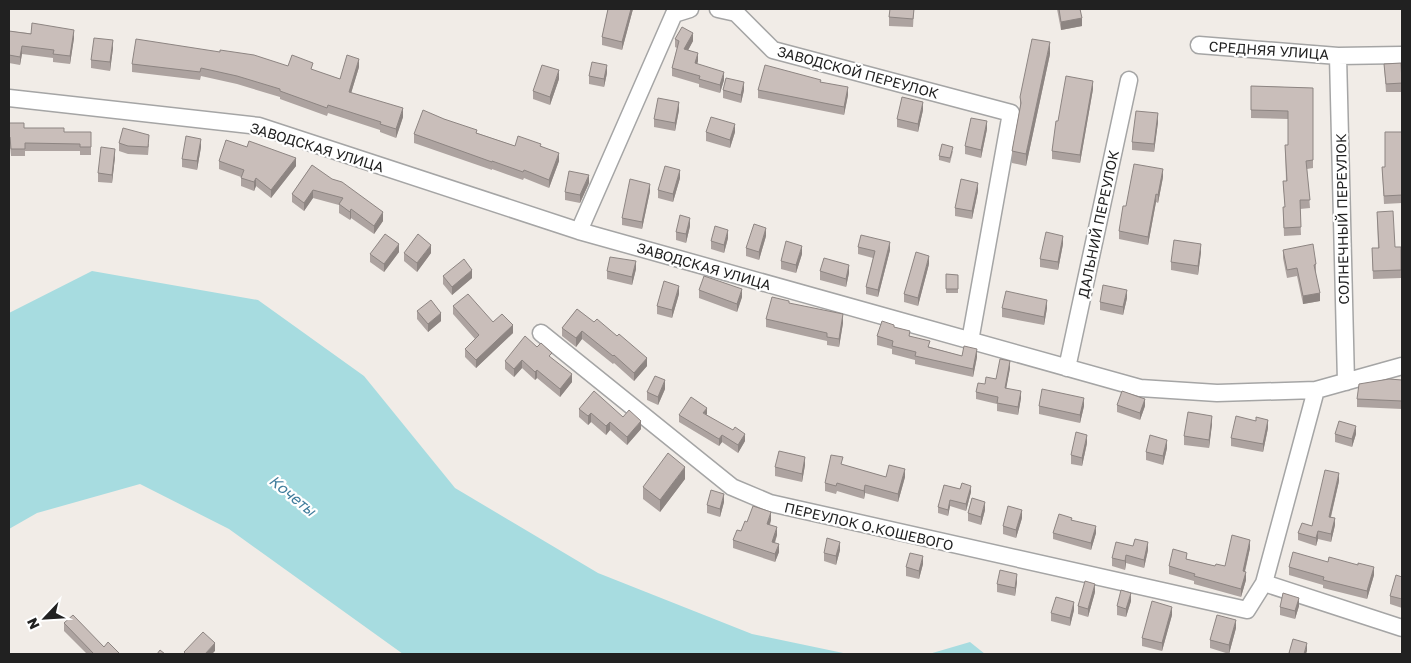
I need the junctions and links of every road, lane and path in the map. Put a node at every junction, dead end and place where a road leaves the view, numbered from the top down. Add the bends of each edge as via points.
1 (690, 9) edge
2 (718, 9) edge
3 (675, 12) edge
4 (1199, 45) dead end
5 (1402, 55) edge
6 (1338, 56) junction
7 (1129, 80) dead end
8 (9, 98) edge
9 (579, 231) junction
10 (541, 333) dead end
11 (970, 341) junction
12 (1402, 366) edge
13 (1067, 368) junction
14 (1346, 382) junction
15 (1316, 390) junction
16 (1264, 583) junction
17 (1402, 628) edge

1 - 3 street
2 - 11 street, ЗАВОДСКОЙ ПЕРЕУЛОК via 736,12 772,50 1011,113
3 - 9 street
4 - 6 street, СРЕДНЯЯ УЛИЦА
5 - 6 street, СРЕДНЯЯ УЛИЦА
6 - 14 street, СОЛНЕЧНЫЙ ПЕРЕУЛОК
7 - 13 street, ДАЛЬНИЙ ПЕРЕУЛОК
8 - 9 street, ЗАВОДСКАЯ УЛИЦА via 259,126
9 - 11 street, ЗАВОДСКАЯ УЛИЦА
10 - 16 street, ПЕРЕУЛОК О.КОШЕВОГО via 732,487 770,503 1248,610
11 - 13 street, ЗАВОДСКАЯ УЛИЦА
12 - 14 street, ЗАВОДСКАЯ УЛИЦА
13 - 15 street, ЗАВОДСКАЯ УЛИЦА via 1140,388 1217,393
14 - 15 street, ЗАВОДСКАЯ УЛИЦА
15 - 16 street
16 - 17 street

